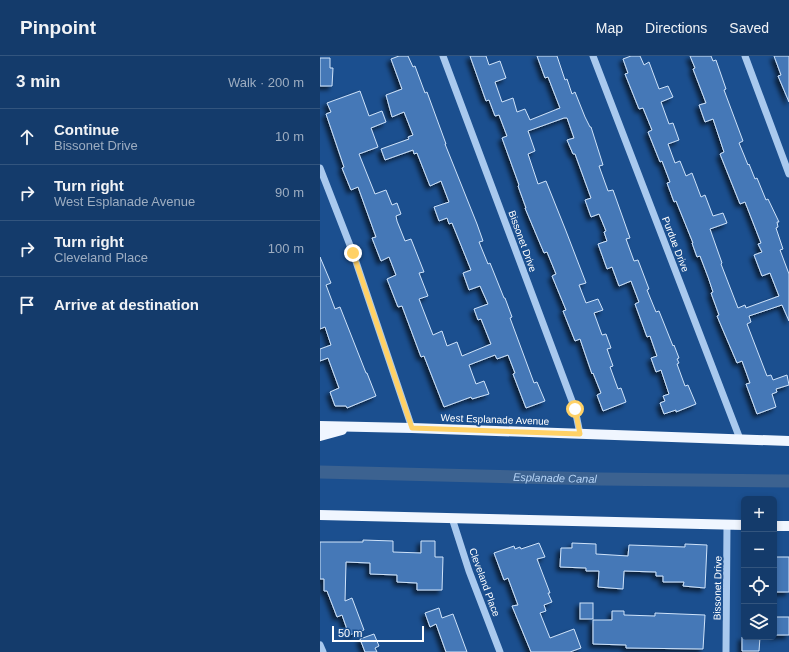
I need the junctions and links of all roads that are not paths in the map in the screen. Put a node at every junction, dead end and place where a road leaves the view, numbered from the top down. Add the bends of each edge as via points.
1 (443, 56) edge
2 (593, 56) edge
3 (744, 56) edge
4 (320, 168) edge
5 (789, 174) edge
6 (320, 426) edge
7 (350, 427) junction
8 (412, 428) junction
9 (580, 434) junction
10 (320, 436) edge
11 (740, 439) junction
12 (789, 441) edge
13 (320, 515) edge
14 (452, 518) junction
15 (727, 525) junction
16 (741, 525) edge
17 (777, 526) edge
18 (789, 526) edge
19 (320, 645) edge
20 (323, 652) edge
21 (500, 652) edge
22 (726, 652) edge

1 - 9 street, Bissonet Drive via 575,409
2 - 11 street, Purdue Drive
3 - 5 street
4 - 8 street via 353,253
6 - 7 main road, West Esplanade Avenue
7 - 8 main road, West Esplanade Avenue
7 - 10 main road
8 - 9 main road, West Esplanade Avenue
9 - 11 main road, West Esplanade Avenue
11 - 12 main road, West Esplanade Avenue
13 - 14 main road
14 - 15 main road
14 - 21 street, Cleveland Place
15 - 16 main road
15 - 22 street, Bissonet Drive
17 - 18 main road
19 - 20 street

